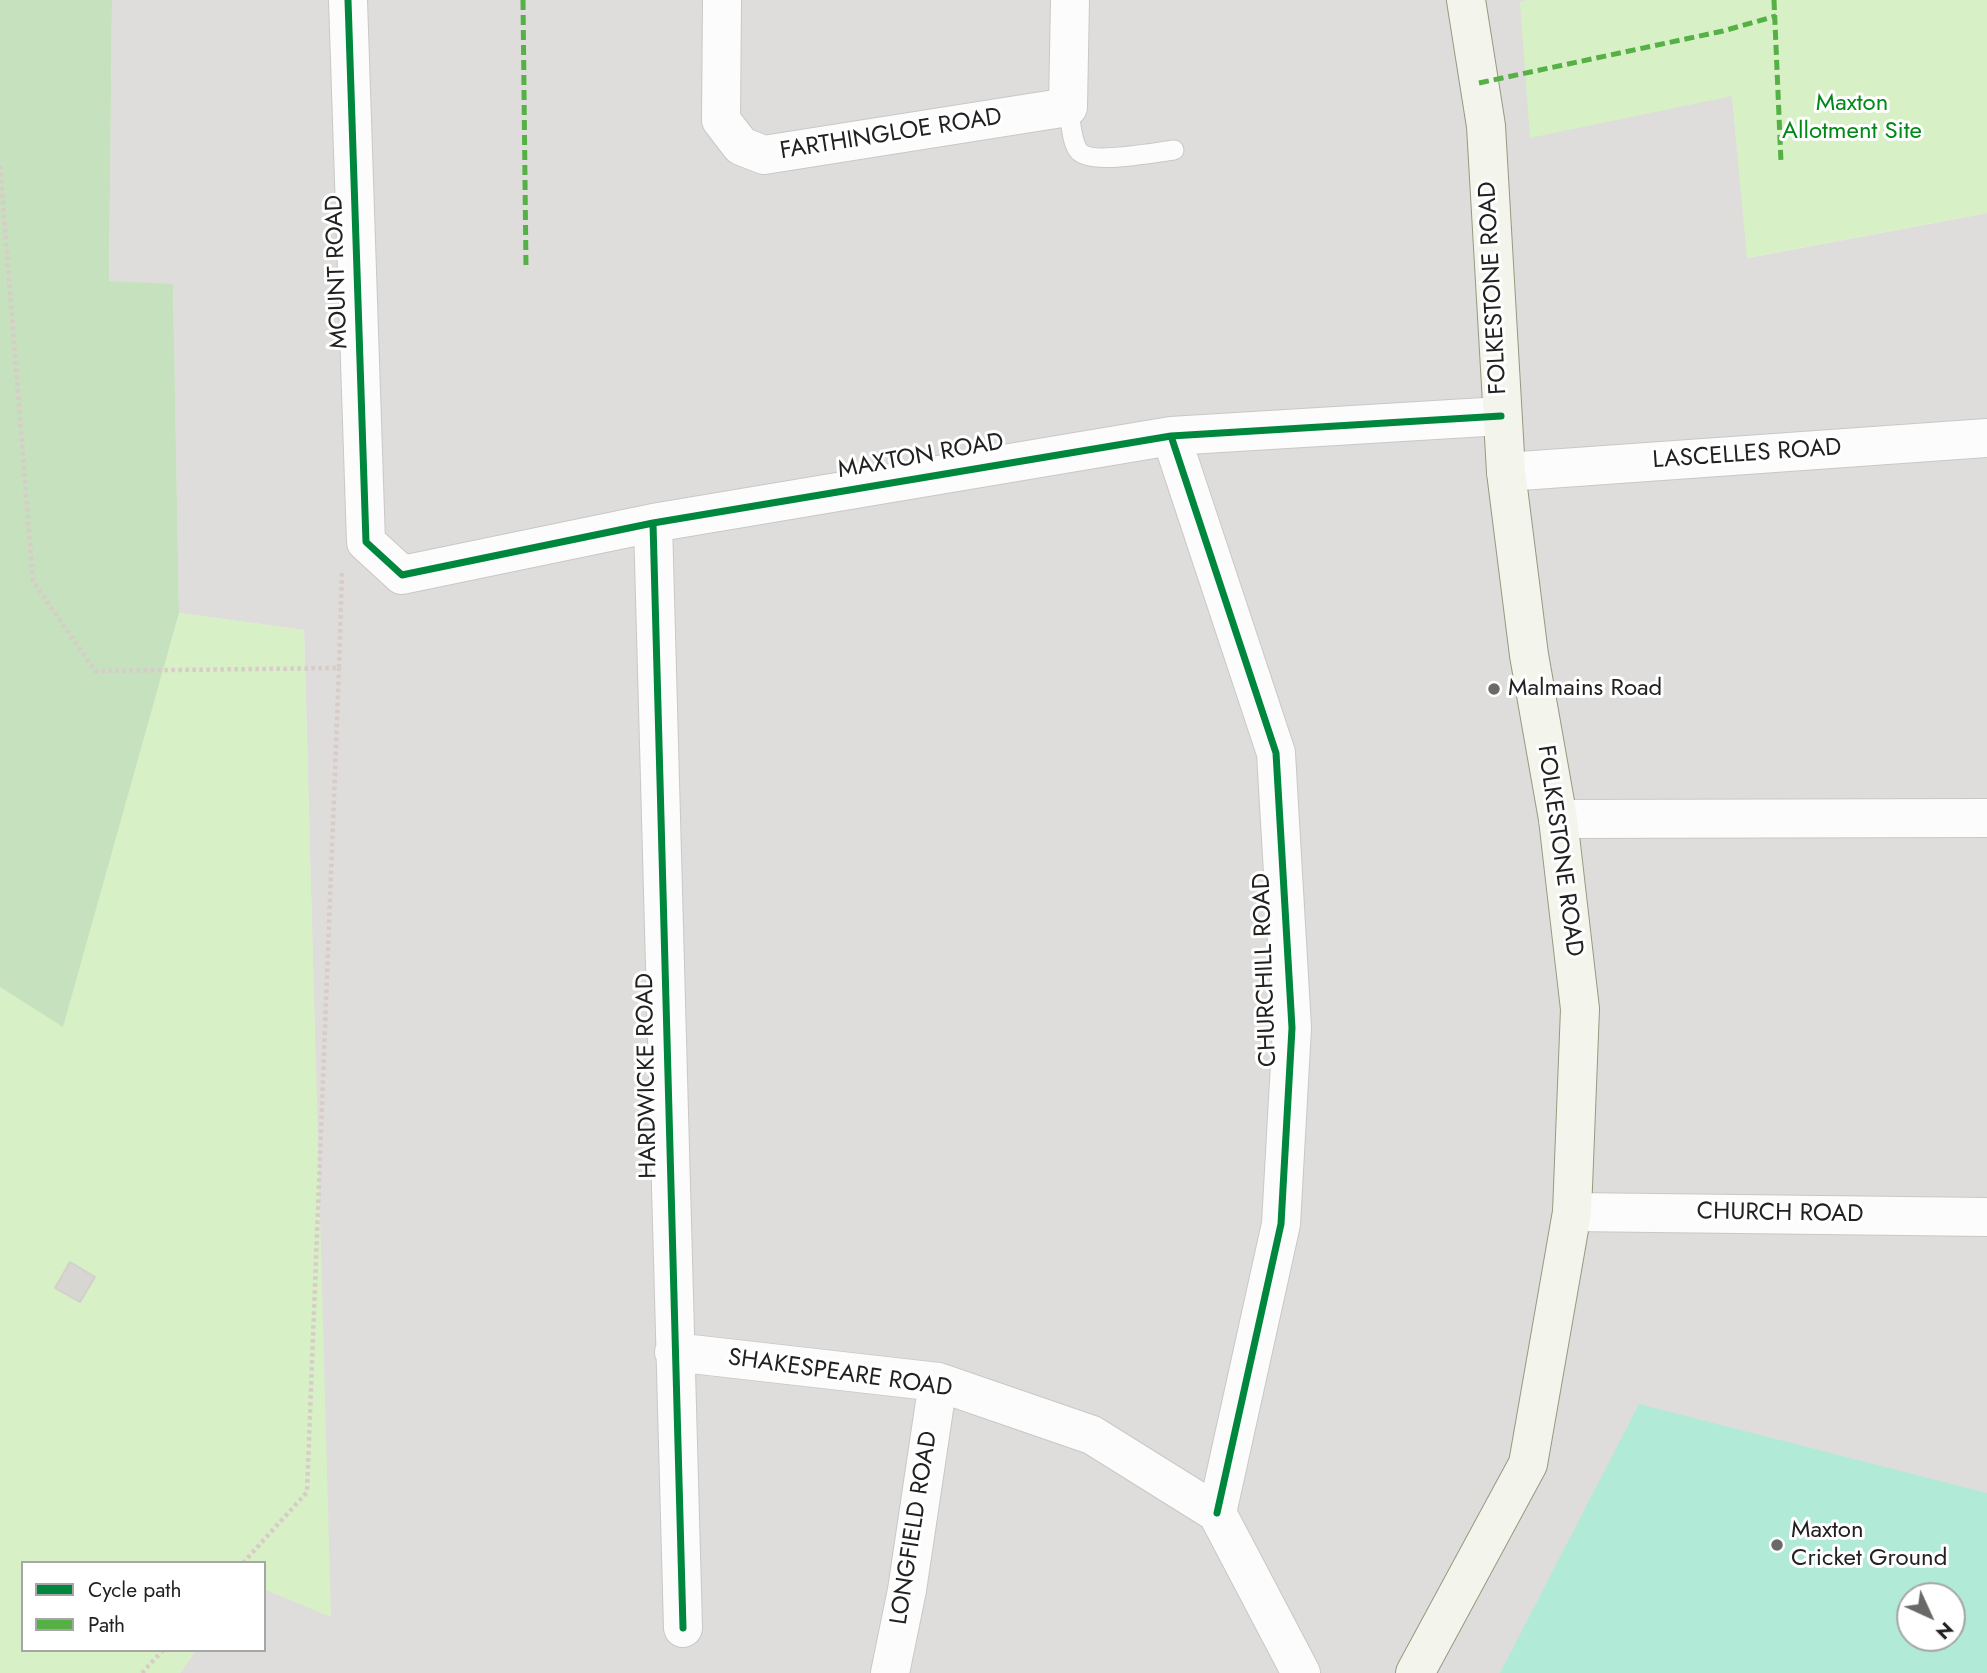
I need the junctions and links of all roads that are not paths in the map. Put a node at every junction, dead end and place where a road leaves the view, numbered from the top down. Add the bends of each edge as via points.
1 (348, 0) edge
2 (722, 0) edge
3 (1070, 0) edge
4 (1466, 0) edge
5 (1068, 107) junction
6 (1174, 150) dead end
7 (1501, 416) junction
8 (1171, 436) junction
9 (1987, 439) edge
10 (1506, 472) junction
11 (653, 523) junction
12 (366, 542) joint
13 (1987, 818) edge
14 (1558, 819) junction
15 (1572, 1212) junction
16 (1987, 1217) edge
17 (674, 1352) junction
18 (938, 1382) junction
19 (1217, 1513) junction
20 (683, 1628) dead end
21 (890, 1673) edge
22 (1301, 1673) edge
23 (1415, 1673) edge

1 - 12 street, MOUNT ROAD
2 - 5 street, FARTHINGLOE ROAD via 721,120 741,146 764,155
3 - 5 street
4 - 7 main road, FOLKESTONE ROAD via 1486,125
5 - 6 lane via 1077,149 1084,156
7 - 8 street, MAXTON ROAD
7 - 10 main road, FOLKESTONE ROAD
8 - 11 street, MAXTON ROAD
8 - 19 street, CHURCHILL ROAD via 1276,753 1292,1028 1281,1224
9 - 10 street, LASCELLES ROAD
10 - 14 main road, FOLKESTONE ROAD via 1529,655
11 - 12 street, MAXTON ROAD via 402,575
11 - 17 street, HARDWICKE ROAD
13 - 14 street
14 - 15 main road, FOLKESTONE ROAD via 1580,1009
15 - 16 street, CHURCH ROAD
15 - 23 main road, FOLKESTONE ROAD via 1528,1464
17 - 18 street, SHAKESPEARE ROAD
17 - 20 street, HARDWICKE ROAD
18 - 19 street, SHAKESPEARE ROAD via 1092,1435
18 - 21 street, LONGFIELD ROAD
19 - 22 street

